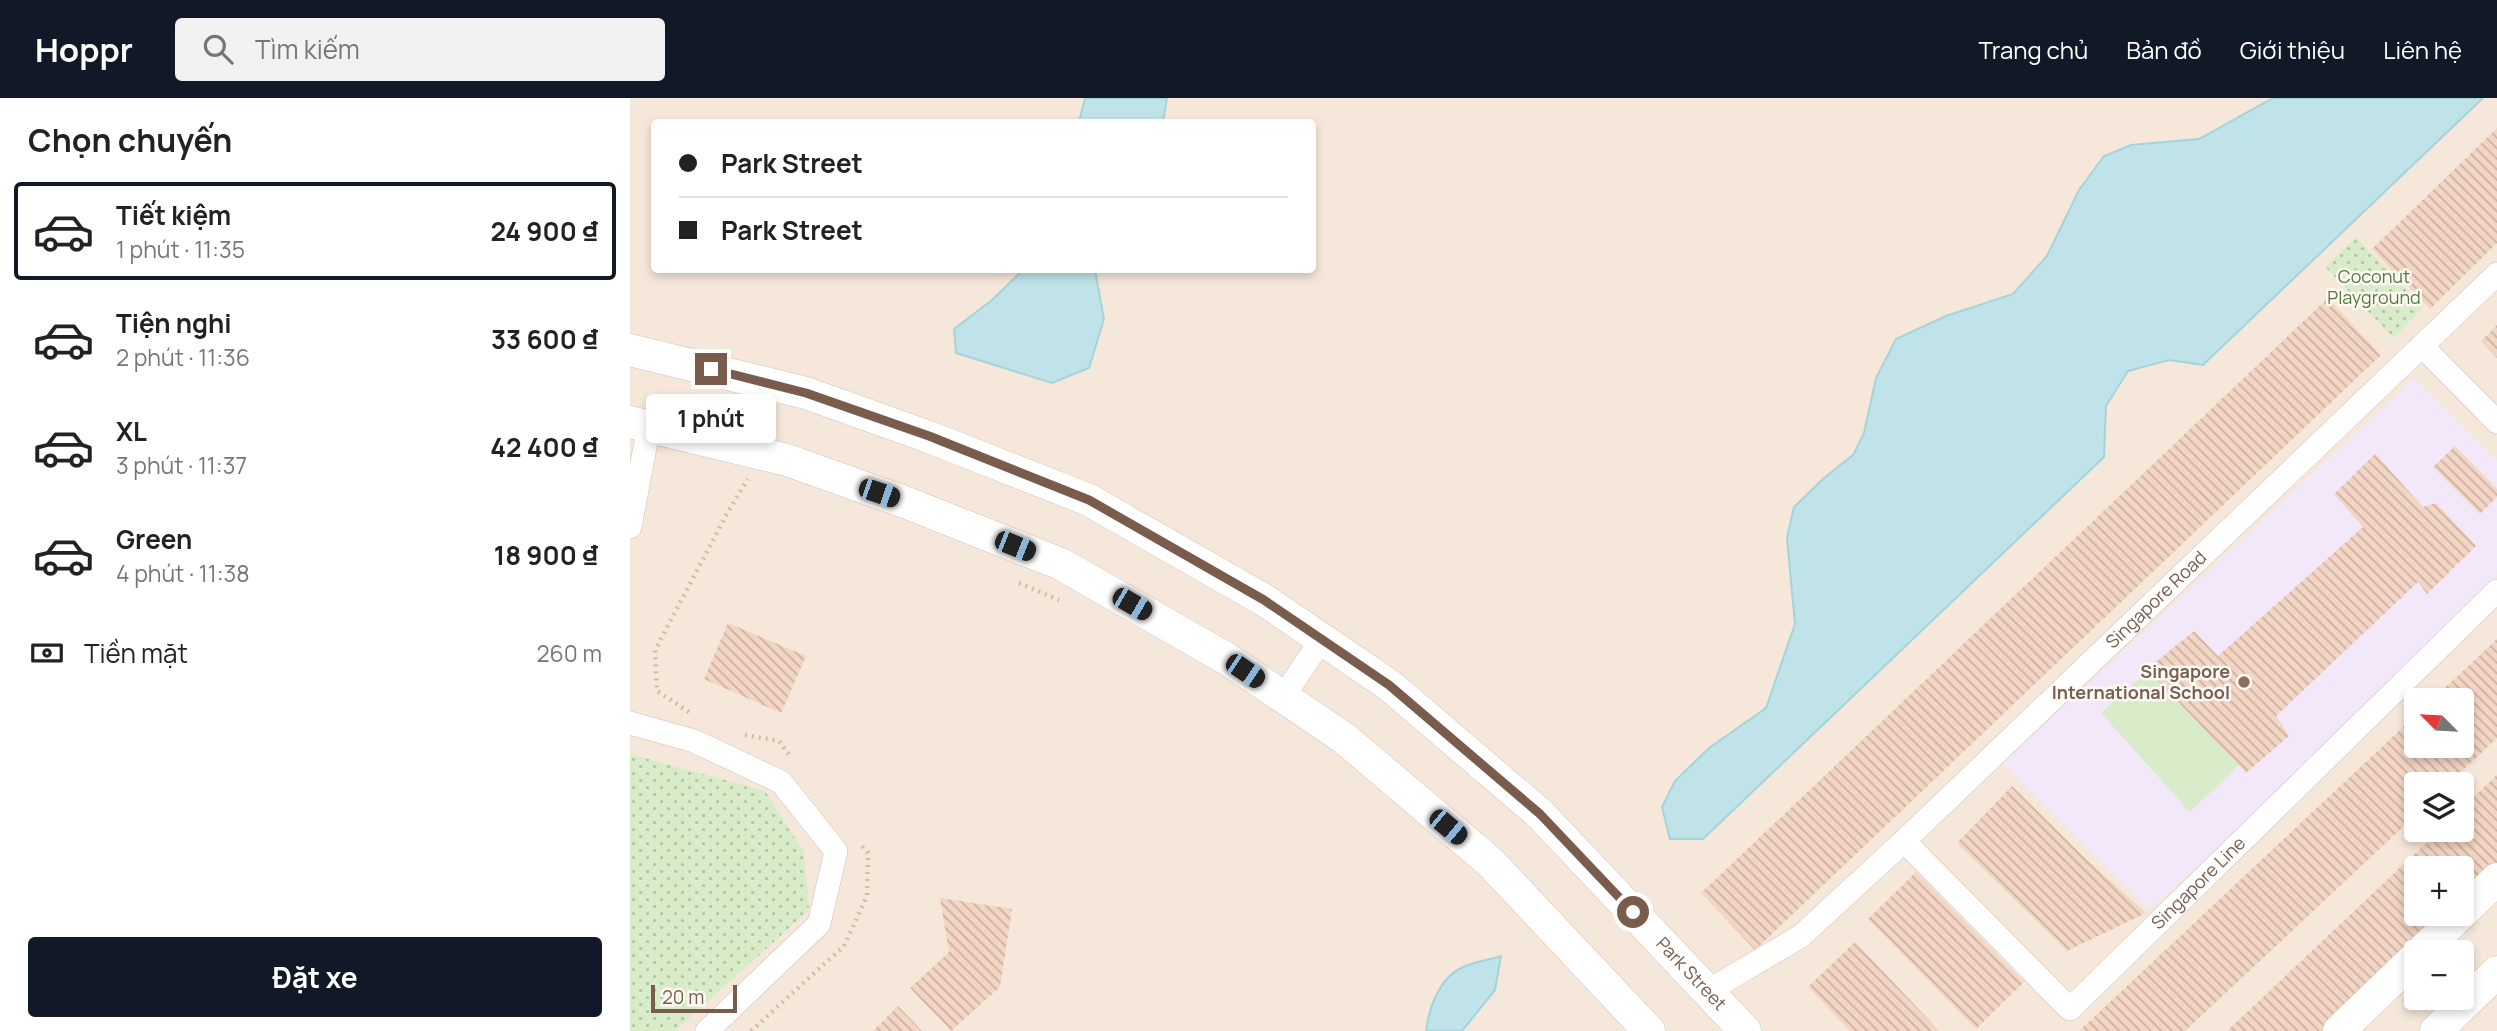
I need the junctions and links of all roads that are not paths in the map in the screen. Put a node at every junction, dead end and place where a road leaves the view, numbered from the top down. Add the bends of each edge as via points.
1 (2497, 274) edge
2 (2421, 346) junction
3 (630, 351) edge
4 (2497, 422) edge
5 (640, 424) edge
6 (630, 527) edge
7 (2497, 591) edge
8 (1322, 639) junction
9 (1283, 697) junction
10 (630, 723) edge
11 (1904, 841) junction
12 (2497, 880) edge
13 (2474, 902) edge
14 (2448, 926) edge
15 (2434, 940) edge
16 (2404, 968) edge
17 (2497, 972) edge
18 (1707, 991) junction
19 (708, 1031) edge
20 (1649, 1031) edge
21 (1745, 1031) edge
22 (2339, 1031) edge
23 (2436, 1031) edge

1 - 2 street, Singapore Road
2 - 4 street
2 - 11 street, Singapore Road
3 - 8 street, Park Street via 806,393 1089,500 1264,600
5 - 6 street
5 - 9 street via 787,460 1060,564 1227,659
7 - 11 street, Singapore Line via 2070,1009
8 - 9 street
8 - 18 street, Park Street via 1389,685 1540,814
9 - 20 street via 1344,738 1490,862
10 - 19 street via 694,741 781,782 836,851 819,924
11 - 18 street, Singapore Road via 1801,936
12 - 13 street
14 - 15 street
16 - 22 street
17 - 23 street
18 - 21 street, Park Street

